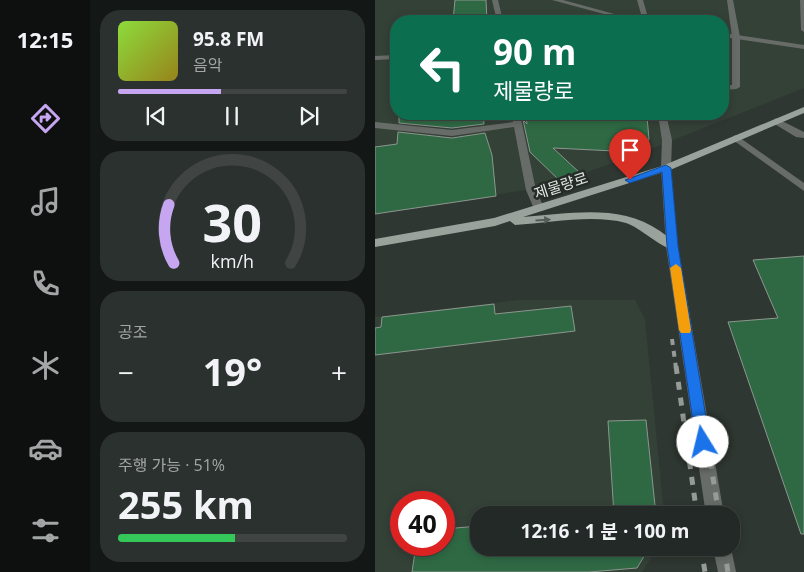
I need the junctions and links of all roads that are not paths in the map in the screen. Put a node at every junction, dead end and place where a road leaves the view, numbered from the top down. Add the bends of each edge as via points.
1 (495, 0) edge
2 (555, 0) edge
3 (640, 0) edge
4 (730, 0) edge
5 (803, 0) edge
6 (499, 15) edge
7 (614, 15) edge
8 (644, 15) edge
9 (804, 30) edge
10 (729, 36) edge
11 (736, 37) junction
12 (804, 46) edge
13 (390, 57) edge
14 (375, 58) edge
15 (729, 88) edge
16 (804, 110) edge
17 (517, 120) edge
18 (663, 120) edge
19 (776, 121) junction
20 (517, 124) junction
21 (375, 125) edge
22 (804, 135) edge
23 (736, 138) junction
24 (666, 168) junction
25 (804, 188) edge
26 (539, 208) junction
27 (495, 222) junction
28 (375, 243) edge
29 (672, 246) junction
30 (714, 506) edge
31 (724, 556) edge
32 (727, 572) edge

1 - 6 street
2 - 7 street
3 - 8 street
4 - 11 street
5 - 9 street
10 - 11 street
11 - 12 street
11 - 15 street via 736,87
13 - 14 street
16 - 19 main road, 제물량로
17 - 20 street
18 - 24 street via 667,140
19 - 22 street
19 - 23 main road, 제물량로
20 - 21 street via 452,134
20 - 26 street via 531,190
23 - 24 main road, 제물량로
23 - 25 street
24 - 26 main road, 제물량로
24 - 29 street
26 - 27 main road, 제물량로
27 - 28 main road, 제물량로
27 -> 29 main road via 605,217 629,220
29 - 30 street
31 - 32 street

